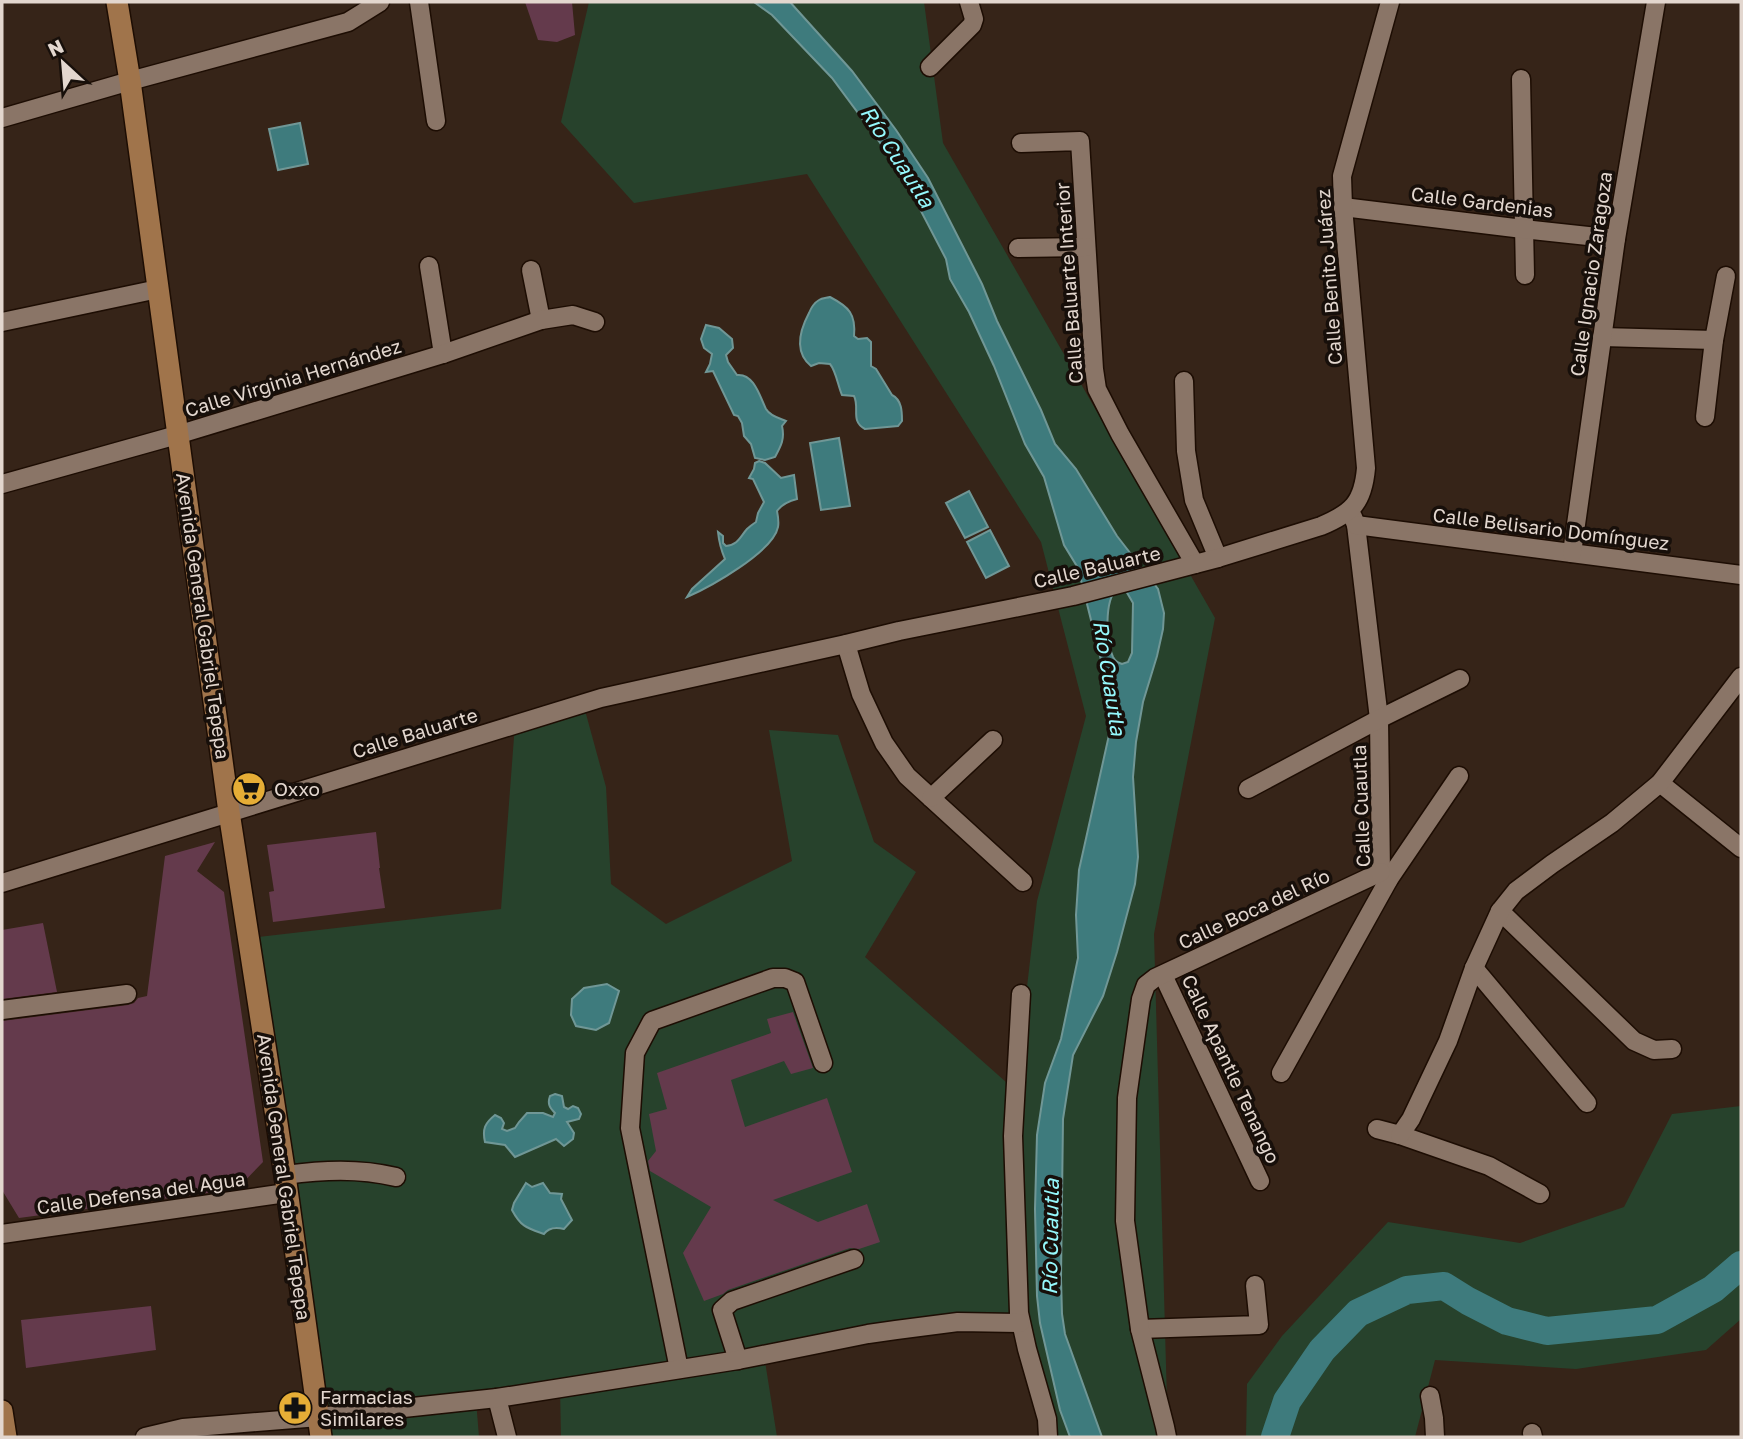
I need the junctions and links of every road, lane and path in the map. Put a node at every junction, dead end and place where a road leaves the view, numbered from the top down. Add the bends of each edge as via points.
1 (117, 2) edge
2 (380, 2) edge
3 (419, 2) edge
4 (1390, 2) edge
5 (1656, 2) edge
6 (972, 10) edge
7 (930, 66) dead end
8 (1521, 79) dead end
9 (130, 81) junction
10 (2, 118) edge
11 (436, 121) dead end
12 (1021, 144) dead end
13 (1343, 207) junction
14 (1523, 229) junction
15 (1616, 239) junction
16 (1086, 247) junction
17 (1018, 248) dead end
18 (429, 266) dead end
19 (531, 270) dead end
20 (1525, 275) dead end
21 (1726, 276) dead end
22 (158, 289) junction
23 (541, 320) junction
24 (2, 322) edge
25 (595, 323) dead end
26 (1602, 337) junction
27 (1714, 340) junction
28 (443, 355) junction
29 (1184, 381) dead end
30 (1705, 417) dead end
31 (177, 435) junction
32 (2, 484) edge
33 (1353, 518) junction
34 (1572, 553) junction
35 (1217, 558) junction
36 (1195, 564) junction
37 (1741, 575) edge
38 (846, 644) junction
39 (1741, 677) edge
40 (1460, 679) dead end
41 (1379, 719) junction
42 (993, 740) dead end
43 (1459, 776) dead end
44 (1660, 783) junction
45 (1248, 789) dead end
46 (931, 798) junction
47 (229, 812) junction
48 (1741, 848) edge
49 (1385, 875) junction
50 (1023, 882) dead end
51 (2, 883) edge
52 (1500, 911) junction
53 (1474, 968) junction
54 (1163, 975) junction
55 (127, 994) dead end
56 (1021, 994) dead end
57 (2, 1010) edge
58 (1672, 1049) dead end
59 (823, 1063) dead end
60 (1281, 1073) dead end
61 (1587, 1103) dead end
62 (1377, 1129) dead end
63 (1400, 1135) junction
64 (396, 1177) dead end
65 (1260, 1181) dead end
66 (285, 1184) junction
67 (1539, 1194) dead end
68 (2, 1234) edge
69 (855, 1259) dead end
70 (1255, 1285) dead end
71 (1020, 1322) junction
72 (1140, 1329) junction
73 (738, 1360) junction
74 (679, 1369) junction
75 (1430, 1396) dead end
76 (497, 1398) junction
77 (2, 1411) edge
78 (320, 1427) edge
79 (184, 1433) edge
80 (6, 1437) edge
81 (145, 1437) edge
82 (506, 1437) edge
83 (1048, 1437) edge
84 (1167, 1437) edge
85 (1435, 1437) edge

1 - 9 main road, Avenida General Gabriel Tepepa
2 - 9 street via 348,22
3 - 11 street
4 - 13 street, Calle Benito Juárez via 1342,176
5 - 15 street, Calle Ignacio Zaragoza
6 - 7 street via 972,25
8 - 14 street
9 - 10 street
9 - 22 main road, Avenida General Gabriel Tepepa
12 - 16 street, Calle Baluarte Interior via 1080,141
13 - 14 street, Calle Gardenias
13 - 33 street, Calle Benito Juárez via 1366,468
14 - 15 street, Calle Gardenias
14 - 20 street
15 - 26 street, Calle Ignacio Zaragoza
16 - 17 street
16 - 36 street, Calle Baluarte Interior via 1097,389
18 - 28 street
19 - 23 street
21 - 27 street
22 - 24 street
22 - 31 main road, Avenida General Gabriel Tepepa
23 - 25 street, Calle Virginia Hernández via 573,315
23 - 28 street, Calle Virginia Hernández
26 - 27 street
26 - 34 street, Calle Ignacio Zaragoza
27 - 30 street
28 - 31 street, Calle Virginia Hernández
29 - 35 street via 1186,451 1195,500
31 - 32 street, Calle Virginia Hernández
31 - 47 main road, Avenida General Gabriel Tepepa
33 - 34 street, Calle Belisario Domínguez
33 - 35 street, Calle Baluarte
33 - 41 street, Calle Cuautla
34 - 37 street, Calle Belisario Domínguez
35 - 36 street, Calle Baluarte
36 - 38 street, Calle Baluarte via 1073,596
38 - 46 street via 861,694 884,743 907,776
38 - 47 street, Calle Baluarte via 601,698
39 - 44 street
40 - 41 street
41 - 45 street
41 - 49 street, Calle Cuautla
42 - 46 street
43 - 49 street
44 - 48 street
44 - 52 street via 1516,891
46 - 50 street
47 - 51 street, Calle Baluarte
47 - 66 main road, Avenida General Gabriel Tepepa
49 - 54 street, Calle Boca del Río
49 - 60 street, Calle Cuautla
52 - 53 street
52 - 58 street via 1634,1041 1654,1050
53 - 61 street
53 - 63 street via 1448,1041
54 - 65 street, Calle Apantle Tenango
54 - 72 street, Calle Boca del Río via 1146,985 1141,999 1127,1098 1125,1220
55 - 57 street
56 - 71 street via 1013,1136
59 - 74 street via 795,982 785,978 773,978 652,1021 635,1053 630,1128
62 - 63 street
63 - 67 street via 1489,1166
64 - 66 street, Calle Defensa del Agua via 371,1171 330,1171
66 - 68 street, Calle Defensa del Agua
66 - 78 main road, Avenida General Gabriel Tepepa
69 - 73 street via 732,1301 722,1310
70 - 72 street via 1259,1325
71 - 73 street via 958,1322 868,1334
71 - 83 street
72 - 84 street
73 - 74 street
74 - 76 street
75 - 85 street
76 - 78 street
76 - 82 street
77 - 80 main road
78 - 79 street
79 - 81 street

